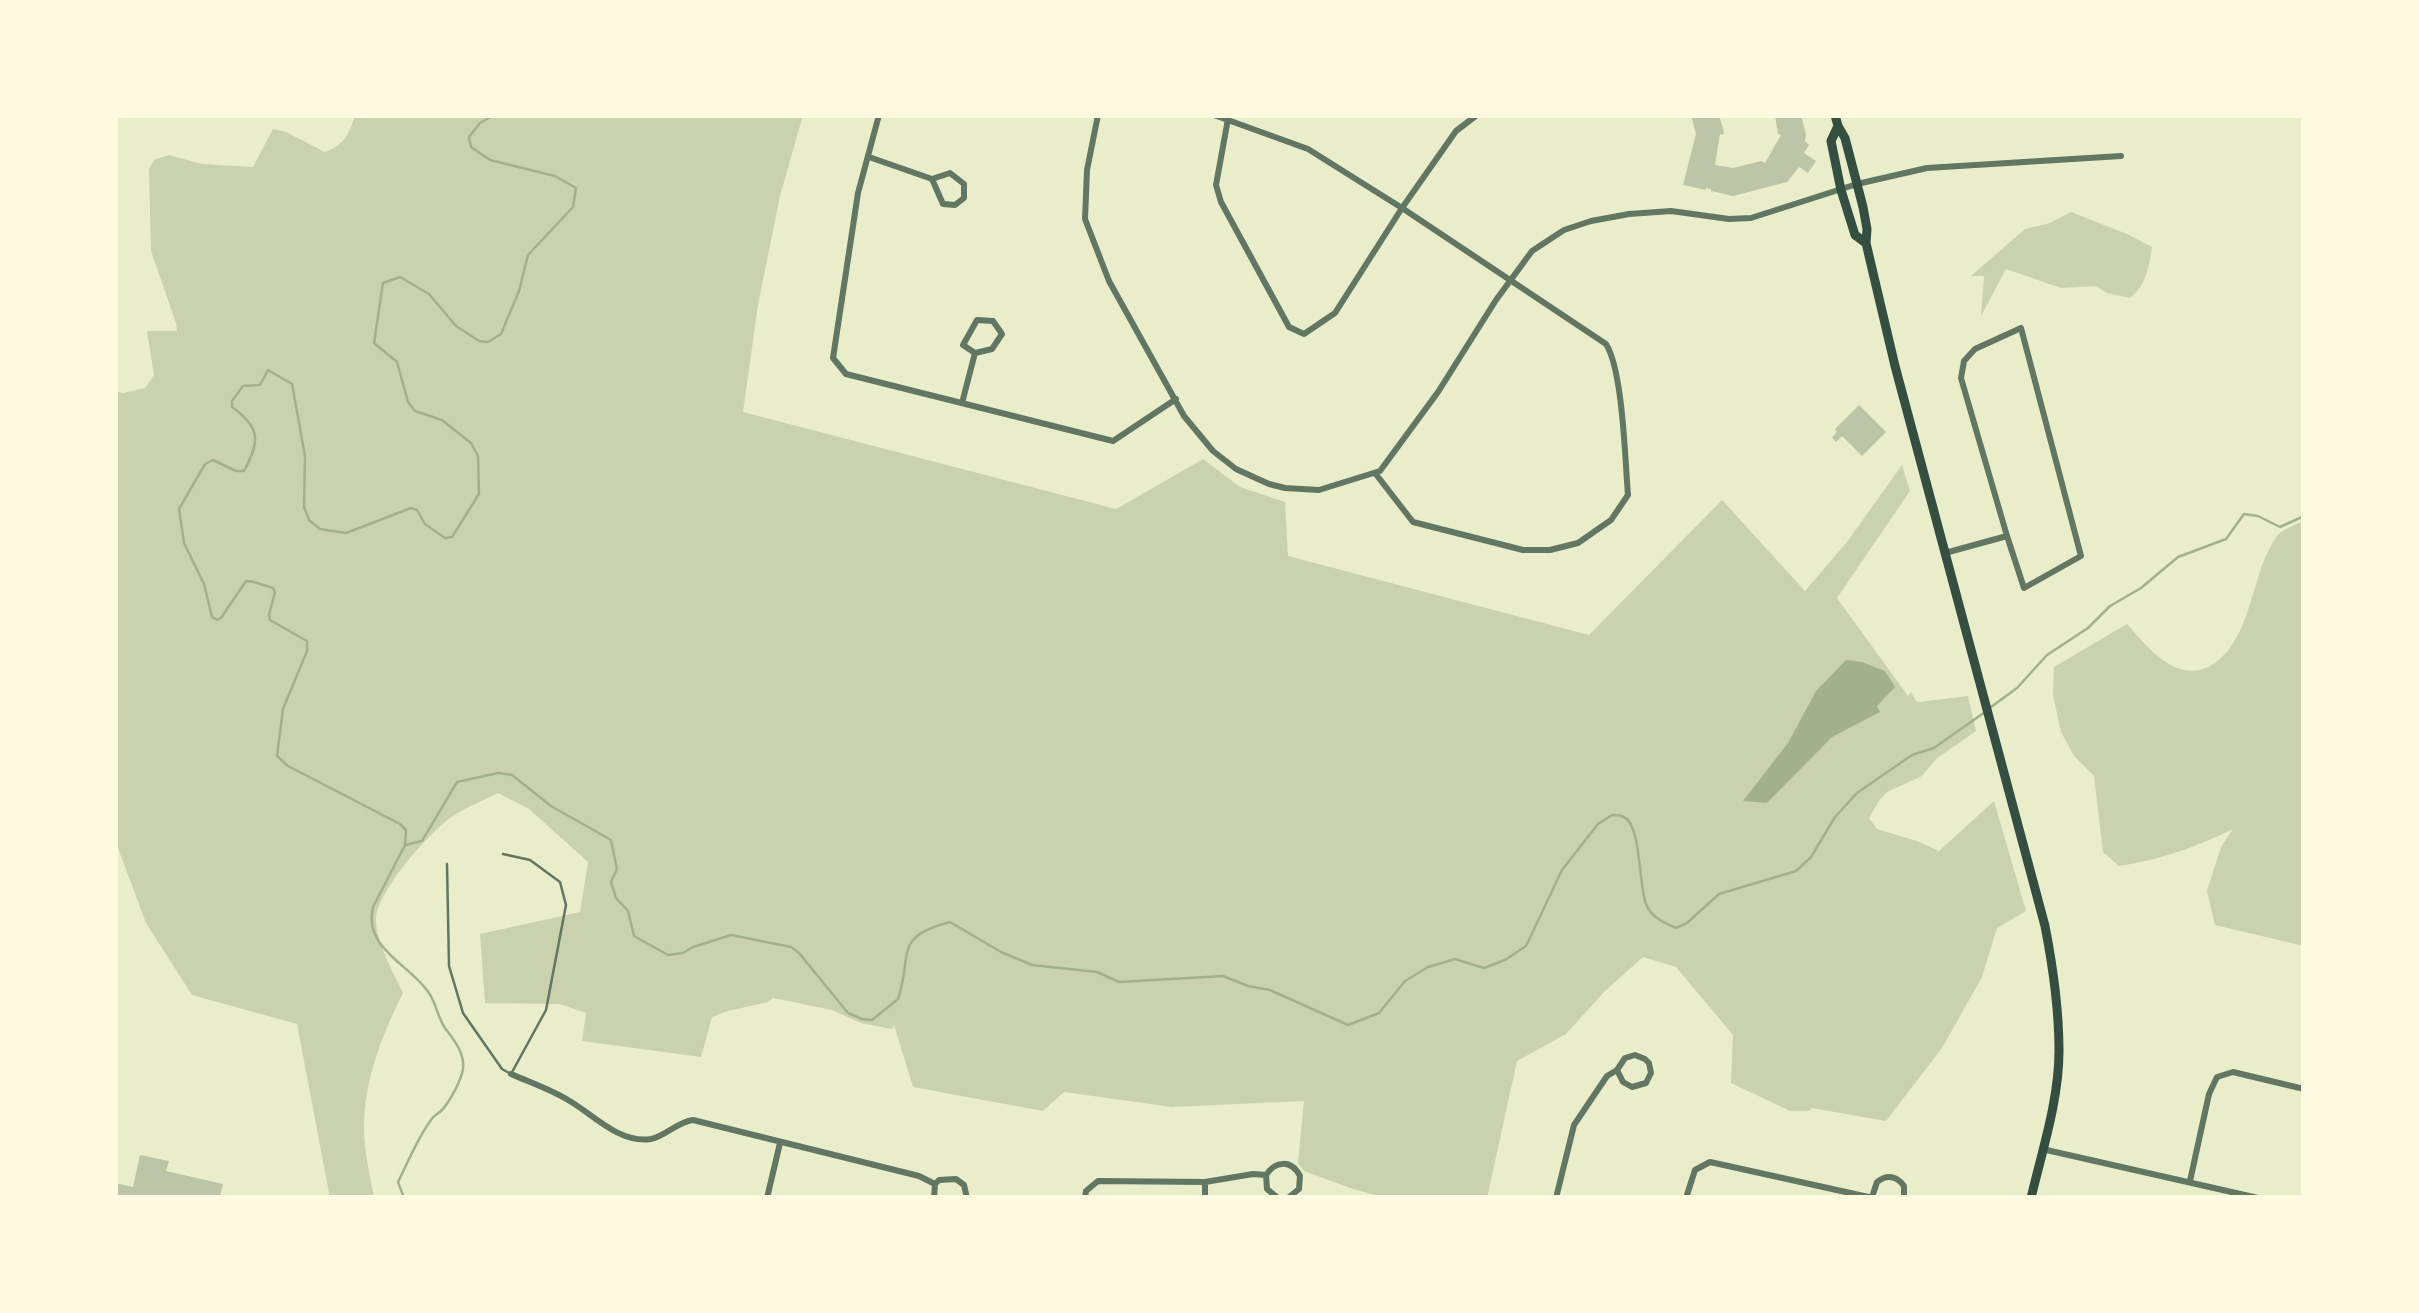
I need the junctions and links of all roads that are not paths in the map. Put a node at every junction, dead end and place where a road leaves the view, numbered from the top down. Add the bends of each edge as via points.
1 (880, 115) edge
2 (1098, 115) edge
3 (1214, 115) edge
4 (1477, 115) edge
5 (1228, 119) junction
6 (1836, 121) edge
7 (869, 156) junction
8 (2120, 156) dead end
9 (932, 179) junction
10 (1856, 184) junction
11 (1841, 190) junction
12 (1402, 208) junction
13 (1866, 243) junction
14 (1511, 280) junction
15 (976, 354) junction
16 (1176, 400) junction
17 (962, 403) junction
18 (1376, 472) junction
19 (2007, 536) junction
20 (1945, 553) junction
21 (503, 854) dead end
22 (447, 864) dead end
23 (1617, 1070) junction
24 (510, 1074) junction
25 (2304, 1089) edge
26 (780, 1143) junction
27 (2042, 1149) junction
28 (1266, 1176) junction
29 (2190, 1181) junction
30 (1205, 1182) junction
31 (934, 1184) junction
32 (1872, 1197) edge
33 (767, 1198) edge
34 (934, 1198) edge
35 (967, 1198) edge
36 (1085, 1198) edge
37 (1205, 1198) edge
38 (1278, 1198) edge
39 (1288, 1198) edge
40 (1556, 1198) edge
41 (1686, 1198) edge
42 (1904, 1198) edge
43 (2032, 1198) edge
44 (2258, 1198) edge

1 - 7 street
2 - 16 street via 1085,219 1109,281
3 - 5 street
4 - 12 street via 1460,127
5 - 12 street via 1308,148
5 - 12 street via 1216,186 1220,202 1290,327 1304,334 1335,313
6 - 10 main road
6 - 11 main road via 1831,142
7 - 9 street
7 - 17 street via 834,358 846,374
8 - 10 street via 1927,168
9 - 9 street via 943,204 964,198 964,184 950,173
10 - 11 street
10 - 13 main road
11 - 13 main road via 1854,235
11 - 14 street via 1750,218 1671,211 1591,220 1532,251
12 - 14 street
13 - 20 main road
14 - 18 street via 1402,444
14 - 18 street via 1611,352 1628,495 1611,520 1578,543 1523,550 1412,522
15 - 15 street via 963,345 970,331 978,320 993,321 1002,334 992,349
15 - 17 street
16 - 17 street via 1113,441
16 - 18 street via 1213,450 1252,478 1318,490
19 - 19 street via 2024,588 2081,556 2021,328 1975,349 1961,378
19 - 20 street
20 - 27 main road via 2054,974 2059,1054
21 - 24 lane via 530,860 560,882 566,905 546,1010
22 - 24 lane via 449,966 463,1013
23 - 23 street via 1632,1087 1651,1074 1649,1063 1635,1055
23 - 40 street via 1574,1124
24 - 26 street via 640,1139 693,1120
25 - 29 street via 2233,1072 2217,1077
26 - 31 street
26 - 33 street
27 - 29 street
27 - 43 main road
28 - 30 street
28 - 38 street via 1267,1189
28 - 39 street via 1281,1164 1297,1170 1299,1189
29 - 44 street
30 - 36 street via 1098,1181
30 - 37 street
31 - 34 street
31 - 35 street via 956,1179
32 - 41 street via 1710,1162 1695,1170
32 - 42 street via 1877,1182 1892,1177 1904,1186

